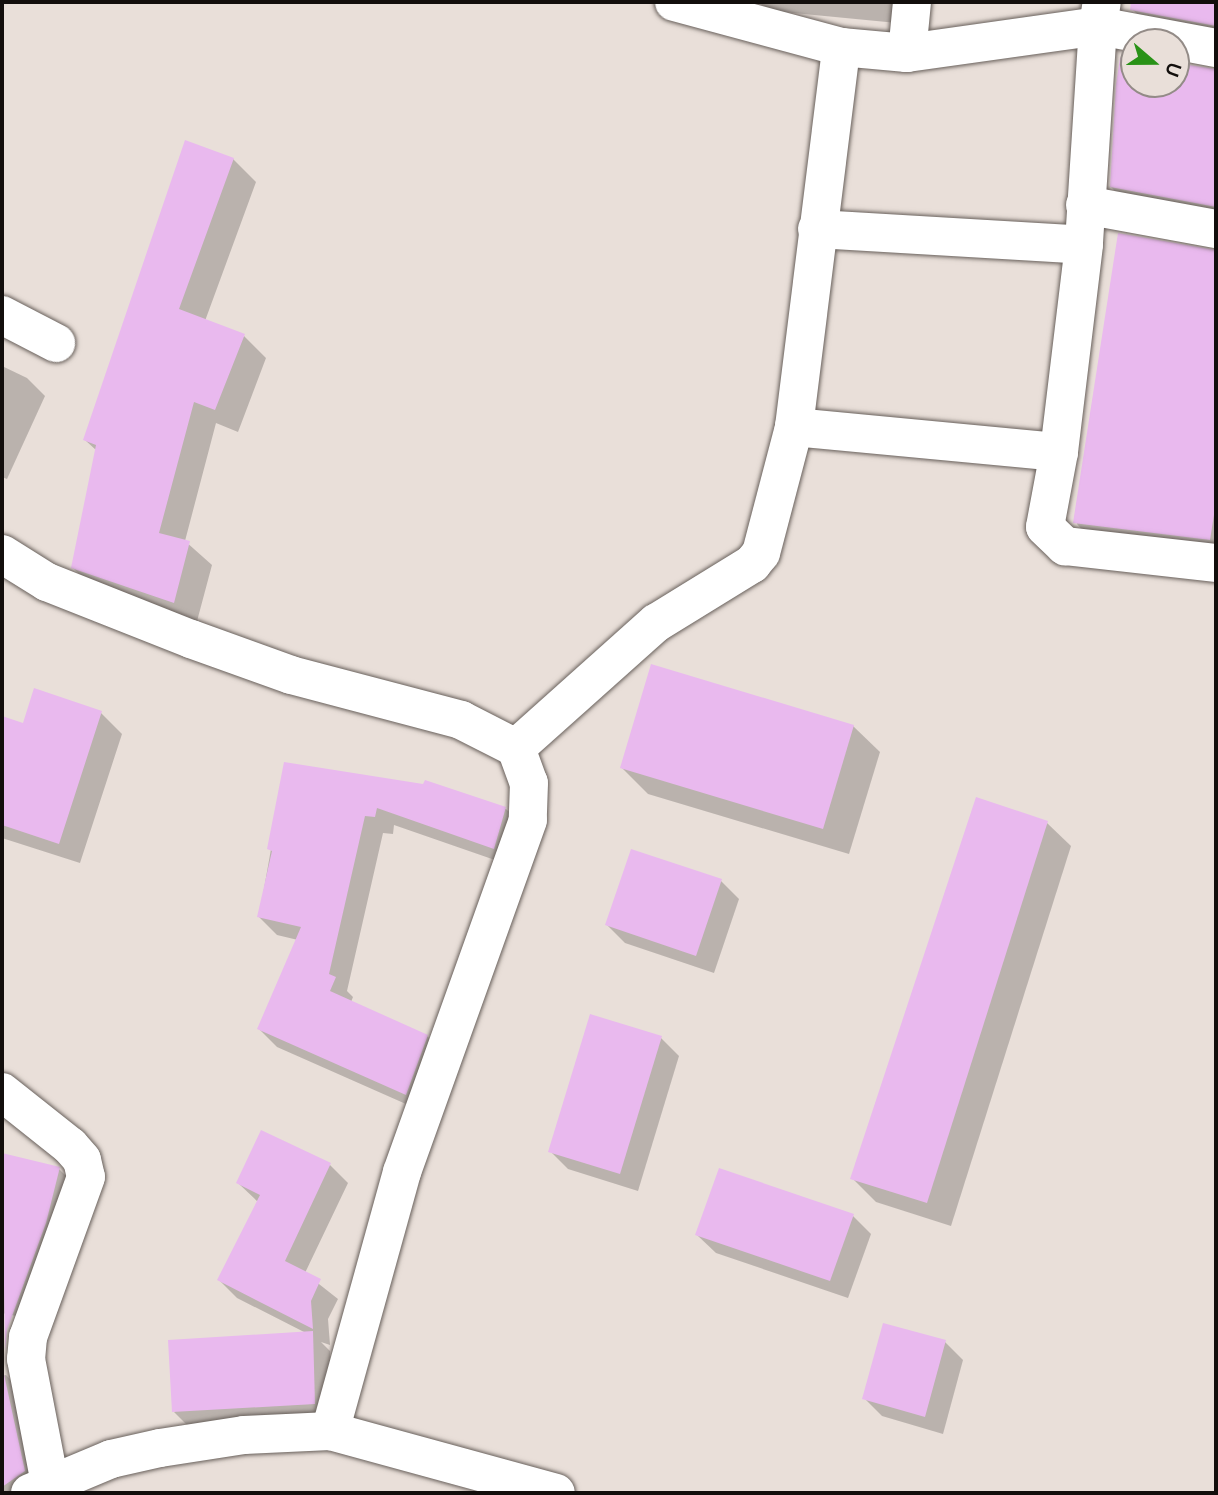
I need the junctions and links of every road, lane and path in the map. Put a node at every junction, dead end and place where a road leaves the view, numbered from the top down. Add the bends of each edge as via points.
1 (674, 2) edge
2 (912, 2) edge
3 (715, 7) edge
4 (1100, 14) edge
5 (841, 47) junction
6 (1216, 48) edge
7 (907, 53) junction
8 (1085, 205) junction
9 (817, 229) junction
10 (1216, 229) edge
11 (1084, 245) junction
12 (2, 315) edge
13 (56, 343) dead end
14 (794, 427) junction
15 (1059, 452) junction
16 (2, 554) edge
17 (1216, 563) edge
18 (516, 748) junction
19 (2, 1092) edge
20 (330, 1431) junction
21 (40, 1489) edge
22 (556, 1493) edge

1 - 3 street
2 - 7 street
3 - 5 street
4 - 6 street
4 - 7 street
4 - 8 street
5 - 7 street
5 - 9 street via 831,150
8 - 10 street
8 - 11 street
9 - 11 street
9 - 14 street
11 - 15 street
12 - 13 street
14 - 15 street
14 - 18 street via 761,553 752,564 656,623
15 - 17 street via 1045,527 1050,537 1065,546
16 - 18 street via 47,582 191,639 291,675 461,720
18 - 20 street via 529,783 528,820 402,1172
19 - 21 street via 70,1146 82,1160 86,1177 28,1336 26,1359
20 - 21 street via 244,1435 160,1448 111,1459
20 - 22 street

